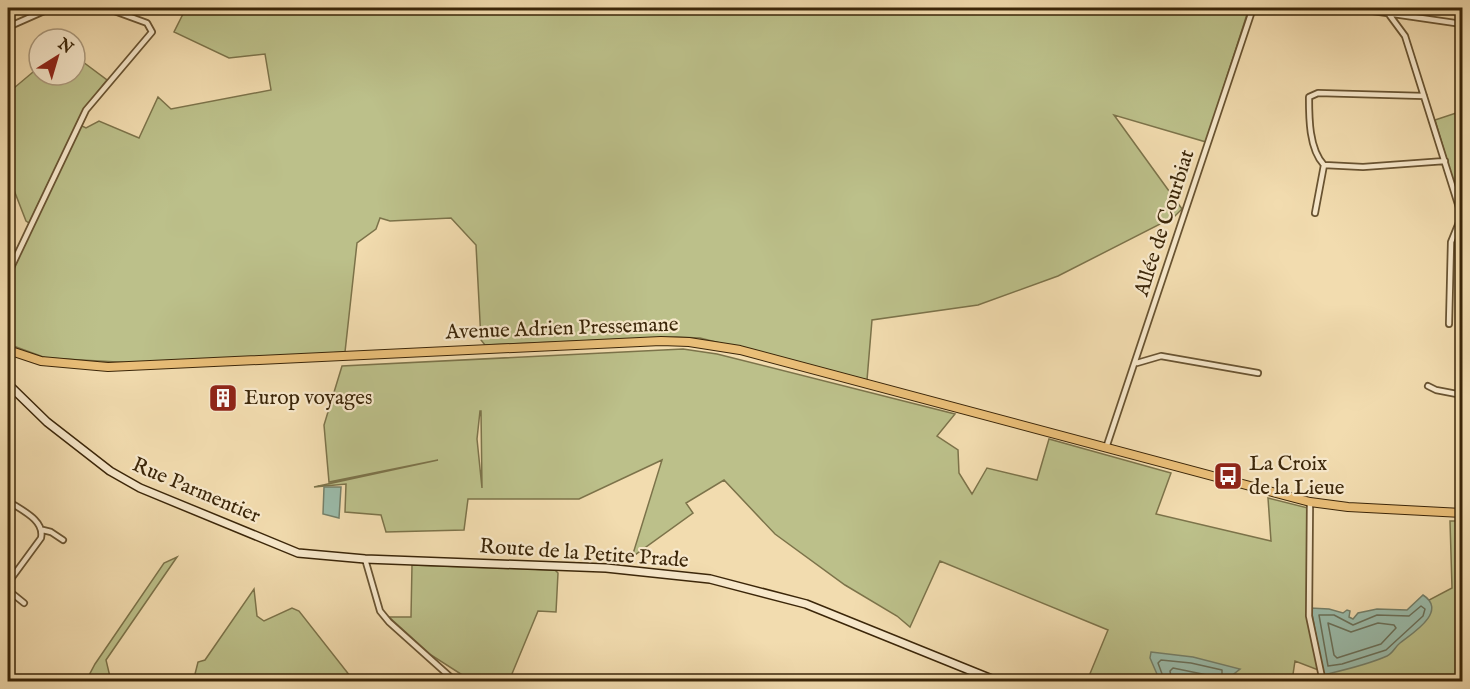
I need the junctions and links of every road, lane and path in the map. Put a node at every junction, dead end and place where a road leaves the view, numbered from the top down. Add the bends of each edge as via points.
1 (35, 8) edge
2 (51, 8) edge
3 (106, 8) edge
4 (1253, 8) edge
5 (1352, 8) edge
6 (1388, 13) junction
7 (36, 14) junction
8 (1462, 24) edge
9 (8, 27) edge
10 (1424, 96) junction
11 (1444, 161) junction
12 (1324, 165) junction
13 (1315, 213) dead end
14 (1462, 216) edge
15 (8, 274) edge
16 (1449, 324) dead end
17 (8, 350) edge
18 (1137, 363) junction
19 (1258, 373) dead end
20 (8, 384) edge
21 (1428, 386) dead end
22 (1462, 395) edge
23 (1106, 448) junction
24 (8, 501) edge
25 (1310, 502) junction
26 (1462, 513) edge
27 (43, 530) junction
28 (63, 540) dead end
29 (365, 559) junction
30 (8, 583) edge
31 (8, 590) edge
32 (24, 603) dead end
33 (456, 681) edge
34 (999, 681) edge
35 (1323, 681) edge

1 - 7 street
2 - 7 street
3 - 15 street via 138,19 150,26 152,32 86,110
4 - 18 street, Allée de Courbiat
5 - 6 street
6 - 8 street
6 - 10 street via 1405,36
7 - 9 street
10 - 11 street
10 - 12 street via 1318,93 1309,97 1317,157
11 - 12 street via 1363,167
11 - 14 street
12 - 13 street
14 - 16 street via 1451,242
17 - 23 main road, Avenue Adrien Pressemane via 41,361 108,368 689,342 740,350
18 - 19 street via 1161,356
18 - 23 street, Allée de Courbiat
20 - 29 street, Rue Parmentier via 47,422 110,471 140,488 298,553
21 - 22 street
23 - 25 main road, Avenue Adrien Pressemane
24 - 27 street
25 - 26 main road, Avenue Adrien Pressemane
25 - 35 street via 1309,616
27 - 28 street
27 - 30 street
29 - 33 street via 380,610
29 - 34 street, Route de la Petite Prade via 606,568 710,579 807,604
31 - 32 street

